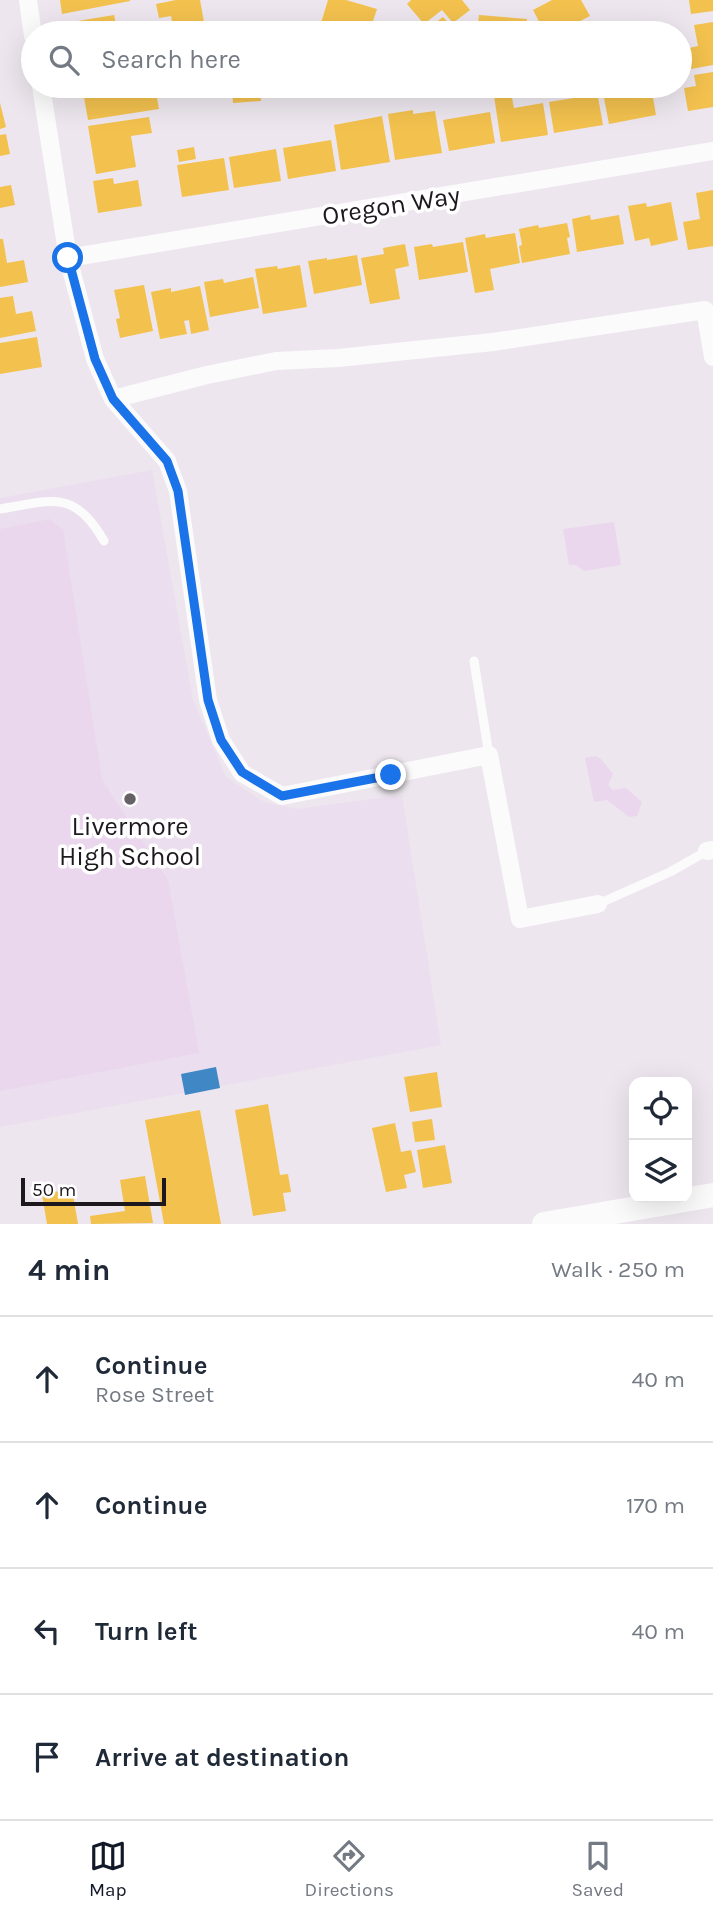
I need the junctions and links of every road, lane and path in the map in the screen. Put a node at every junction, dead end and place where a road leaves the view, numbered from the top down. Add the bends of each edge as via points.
1 (28, 0) edge
2 (31, 21) edge
3 (43, 98) edge
4 (713, 151) edge
5 (68, 258) junction
6 (713, 358) edge
7 (113, 399) junction
8 (0, 509) edge
9 (104, 541) dead end
10 (474, 661) dead end
11 (489, 755) junction
12 (710, 850) edge
13 (598, 904) joint
14 (713, 1195) edge
15 (544, 1224) edge

1 - 2 street
3 - 5 street
4 - 5 street, Oregon Way
5 - 7 street via 95,359
6 - 7 street via 705,310 493,342 276,361
7 - 11 street via 167,461 178,491 208,700 221,740 242,772 282,796
8 - 9 lane via 54,500 75,506
10 - 11 lane
11 - 13 street via 520,919
12 - 13 lane
14 - 15 main road

